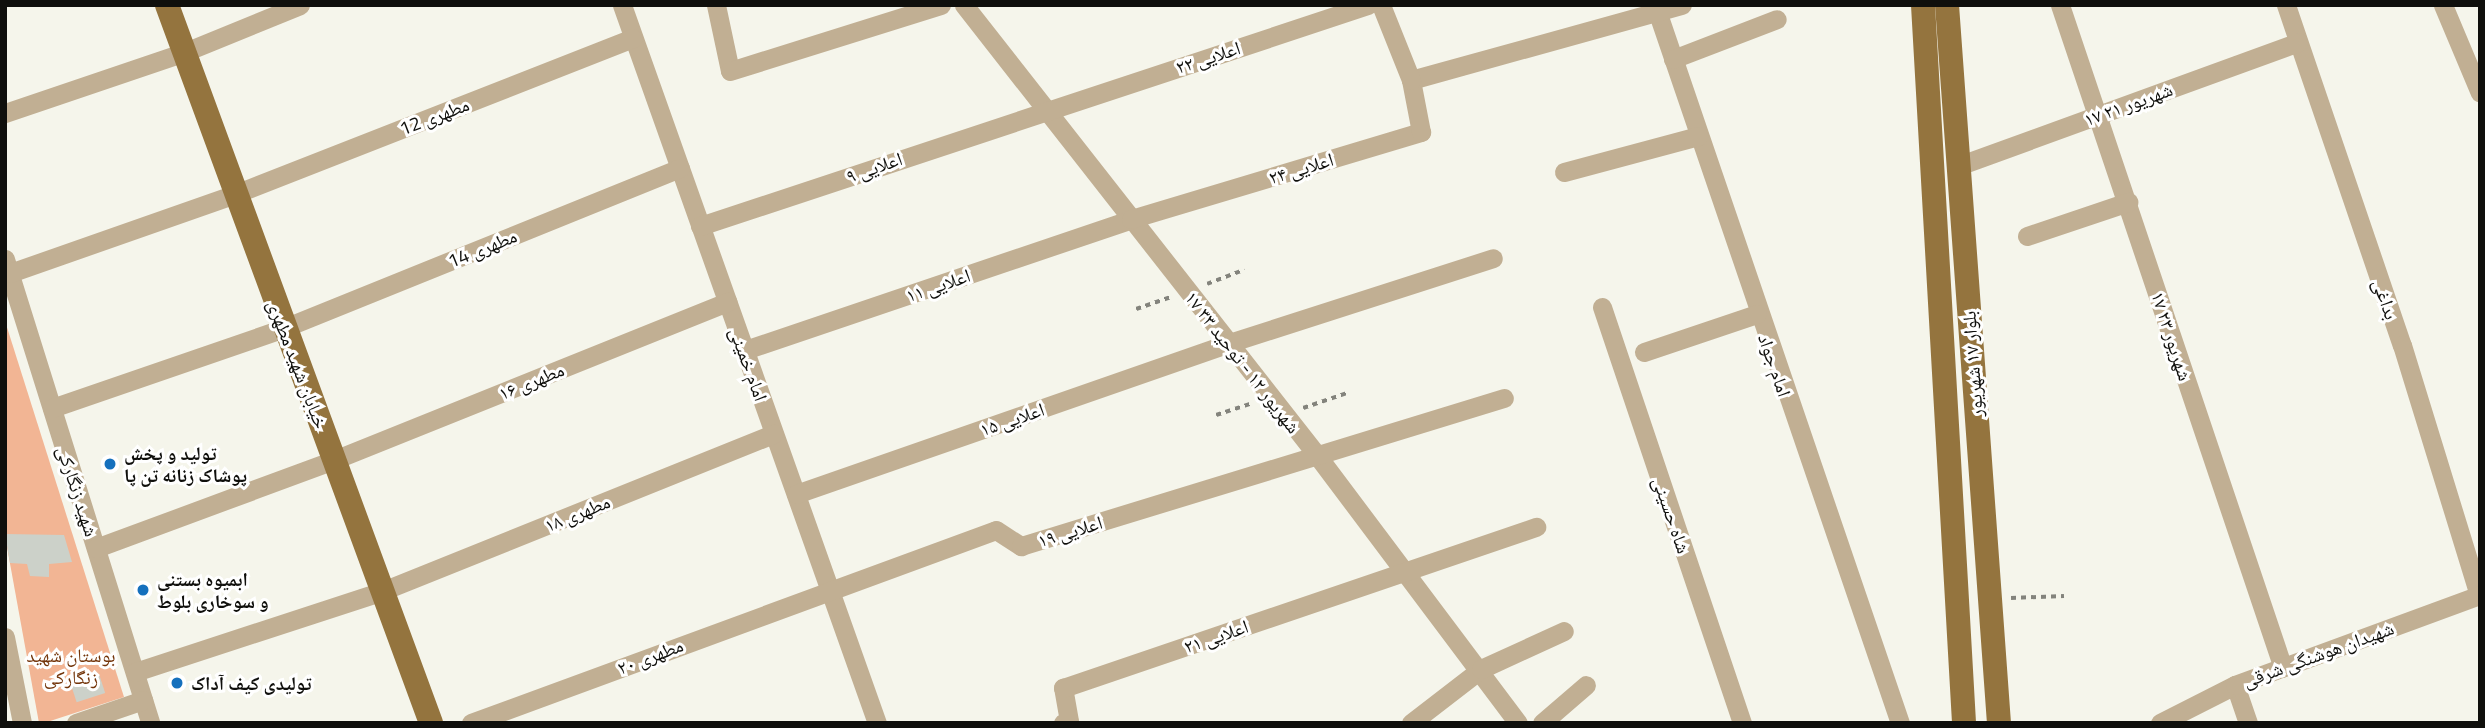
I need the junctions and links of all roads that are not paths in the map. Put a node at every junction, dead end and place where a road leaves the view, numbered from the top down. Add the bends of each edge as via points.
1 (167, 5) edge
2 (300, 5) edge
3 (622, 5) edge
4 (716, 5) edge
5 (941, 5) edge
6 (964, 5) edge
7 (1368, 5) edge
8 (1381, 5) edge
9 (1682, 5) edge
10 (1923, 5) edge
11 (1947, 5) edge
12 (2060, 5) edge
13 (2286, 5) edge
14 (2443, 5) edge
15 (1657, 10) edge
16 (1777, 19) dead end
17 (634, 38) junction
18 (2298, 42) junction
19 (185, 52) junction
20 (1673, 58) junction
21 (1411, 80) junction
22 (2479, 90) edge
23 (1047, 108) junction
24 (5, 113) edge
25 (2098, 115) junction
26 (1698, 136) junction
27 (1958, 166) junction
28 (680, 168) junction
29 (1564, 172) dead end
30 (234, 194) junction
31 (2128, 202) junction
32 (1131, 219) junction
33 (700, 226) junction
34 (2027, 236) dead end
35 (1493, 258) dead end
36 (8, 266) edge
37 (727, 302) junction
38 (1602, 307) dead end
39 (1757, 314) junction
40 (284, 328) junction
41 (1228, 343) junction
42 (744, 350) junction
43 (1644, 352) dead end
44 (1504, 398) dead end
45 (52, 408) junction
46 (774, 434) junction
47 (1316, 454) junction
48 (334, 460) junction
49 (796, 494) junction
50 (1536, 527) dead end
51 (96, 548) junction
52 (1406, 572) junction
53 (829, 589) junction
54 (380, 592) junction
55 (2479, 595) edge
56 (1564, 631) dead end
57 (5, 637) edge
58 (2283, 668) junction
59 (1481, 669) junction
60 (135, 672) junction
61 (1586, 685) dead end
62 (2235, 685) junction
63 (143, 700) junction
64 (15, 714) edge
65 (1963, 720) edge
66 (876, 722) edge
67 (76, 723) edge
68 (150, 723) edge
69 (430, 723) edge
70 (471, 723) edge
71 (1063, 723) edge
72 (1411, 723) edge
73 (1518, 723) edge
74 (1542, 723) edge
75 (1742, 723) edge
76 (1900, 723) edge
77 (1999, 723) edge
78 (2160, 723) edge
79 (2248, 723) edge

1 - 19 main road, خیابان شهید مطهری
2 - 19 street
3 - 17 street, امام خمینی
4 - 5 street via 730,71
6 - 23 street, ۱۷ شهریور ۱۲ - توحید ۳۳
7 - 23 street, اعلایی ۲۲
8 - 21 street
9 - 15 street
10 - 65 main road, بلوار ۱۷ شهریور
11 - 27 main road, بلوار ۱۷ شهریور
12 - 25 street, ۱۷ شهریور ۲۳
13 - 18 street, بداغی
14 - 22 street
15 - 20 street, امام جواد
15 - 21 street
16 - 20 street
17 - 28 street, امام خمینی
17 - 30 street, مطهری 12
18 - 25 street, ۱۷ شهریور ۲۱
18 - 55 street, بداغی via 2402,345
19 - 24 street
19 - 30 main road, خیابان شهید مطهری
20 - 26 street, امام جواد
21 - 32 street, اعلایی ۲۴ via 1421,132
23 - 32 street, ۱۷ شهریور ۱۲ - توحید ۳۳
23 - 33 street, اعلایی ۹
25 - 27 street, ۱۷ شهریور ۲۱
25 - 31 street, ۱۷ شهریور ۲۳
26 - 29 street
26 - 39 street, امام جواد
27 - 77 main road, بلوار ۱۷ شهریور
28 - 33 street, امام خمینی
28 - 40 street, مطهری 14
30 - 36 street, مطهری 12
30 - 40 main road, خیابان شهید مطهری
31 - 34 street
31 - 58 street, ۱۷ شهریور ۲۳
32 - 41 street, ۱۷ شهریور ۱۲ - توحید ۳۳
32 - 42 street, اعلایی ۱۱
33 - 37 street, امام خمینی
35 - 41 street, اعلایی ۱۵
36 - 45 street, شهید زنگارکی
37 - 42 street, امام خمینی
37 - 48 street, مطهری ۱۶
38 - 75 street, شاه حسینی
39 - 43 street
39 - 76 street, امام جواد
40 - 45 street, مطهری 14
40 - 48 main road, خیابان شهید مطهری
41 - 47 street, ۱۷ شهریور ۱۲ - توحید ۳۳
41 - 49 street, اعلایی ۱۵
42 - 46 street, امام خمینی
44 - 47 street
45 - 51 street, شهید زنگارکی
46 - 49 street, امام خمینی
46 - 54 street, مطهری ۱۸
47 - 52 street, ۱۷ شهریور ۱۲ - توحید ۳۳
47 - 53 street, اعلایی ۱۹ via 1021,546 996,530
48 - 51 street, مطهری ۱۶
48 - 54 main road, خیابان شهید مطهری
49 - 53 street, امام خمینی
50 - 52 street
51 - 60 street, شهید زنگارکی
52 - 59 street, ۱۷ شهریور ۱۲ - توحید ۳۳
52 - 71 street, اعلایی ۲۱ via 1063,688 1069,721
53 - 66 street, امام خمینی
53 - 70 street, مطهری ۲۰
54 - 60 street, مطهری ۱۸
54 - 69 main road, خیابان شهید مطهری
55 - 58 street, شهیدان هوشنگی شرقی
56 - 59 street
57 - 64 street
58 - 62 street, شهیدان هوشنگی شرقی
59 - 72 street
59 - 73 street, ۱۷ شهریور ۱۲ - توحید ۳۳
60 - 63 street, شهید زنگارکی
61 - 74 street
62 - 78 street, شهیدان هوشنگی شرقی
62 - 79 street
63 - 67 street
63 - 68 street, شهید زنگارکی

